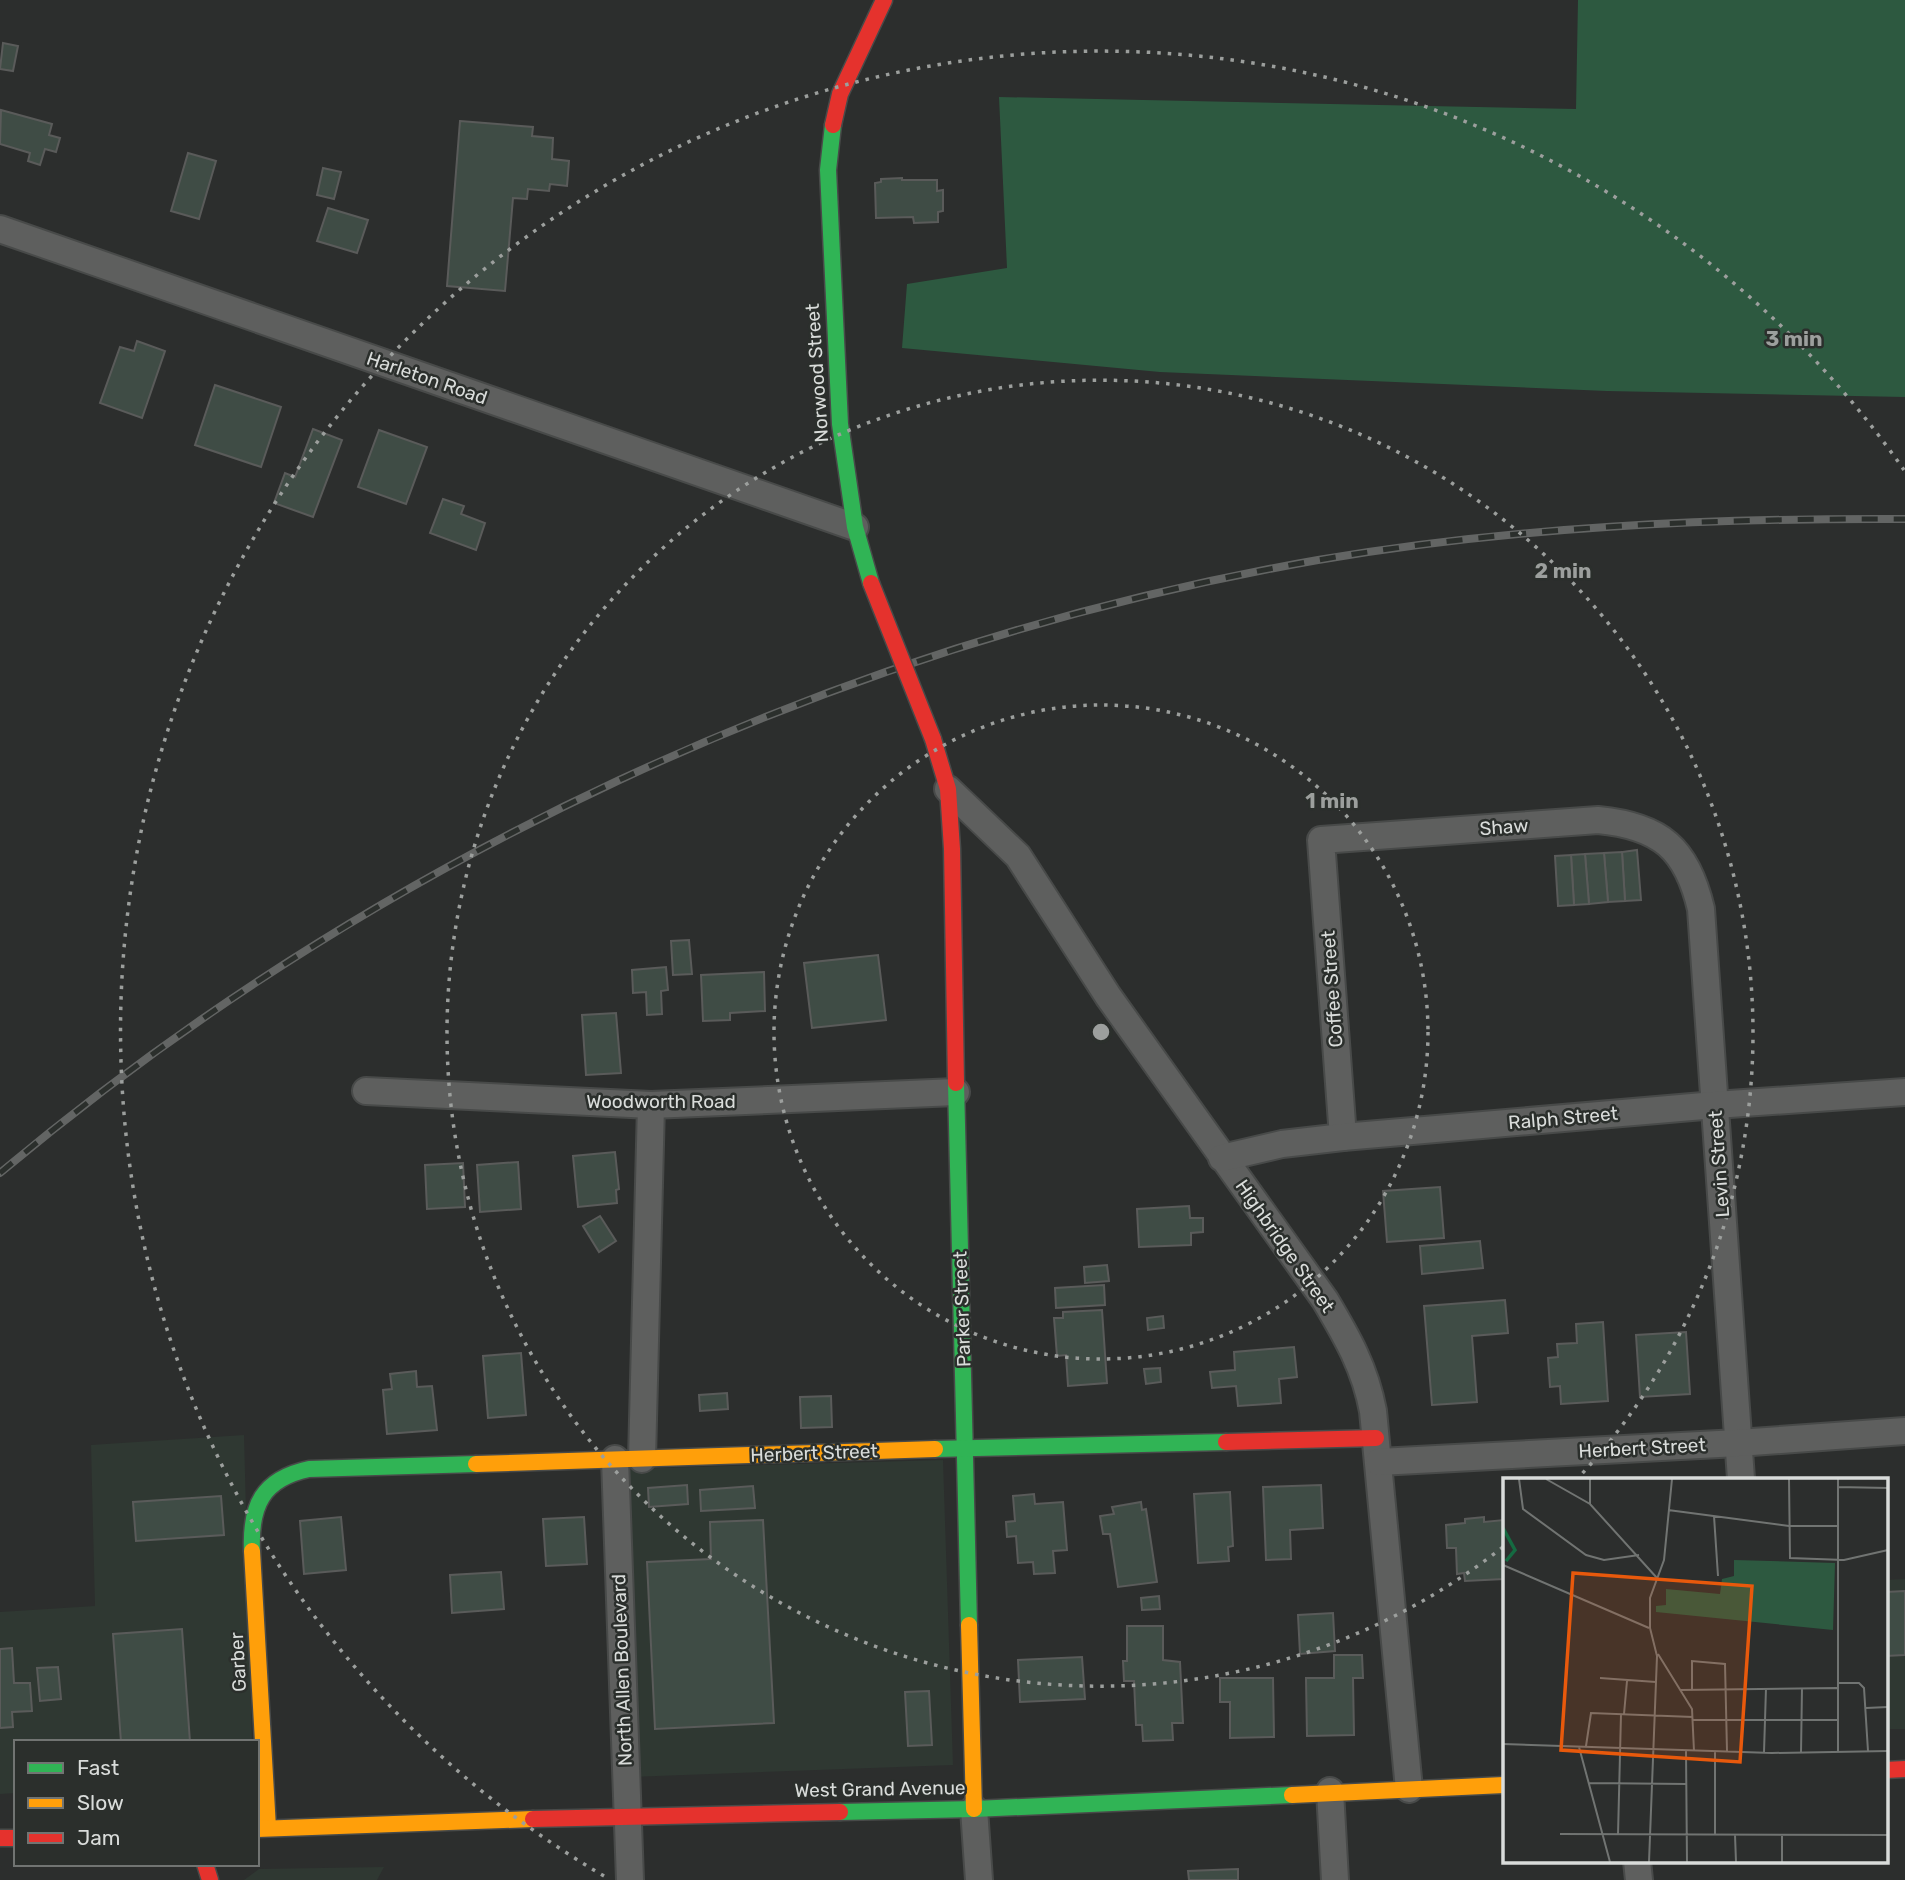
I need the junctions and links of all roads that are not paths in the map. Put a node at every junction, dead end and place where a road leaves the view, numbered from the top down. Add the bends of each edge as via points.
1 (884, 0) edge
2 (0, 229) edge
3 (855, 527) junction
4 (933, 740) joint
5 (948, 789) junction
6 (1321, 840) joint
7 (1678, 854) joint
8 (366, 1091) dead end
9 (956, 1092) junction
10 (1905, 1092) edge
11 (651, 1105) junction
12 (1715, 1105) junction
13 (1343, 1137) junction
14 (1222, 1158) junction
15 (1905, 1431) edge
16 (1738, 1443) junction
17 (965, 1448) junction
18 (1377, 1450) junction
19 (615, 1459) junction
20 (642, 1459) junction
21 (1741, 1478) edge
22 (262, 1494) joint
23 (1503, 1785) edge
24 (1409, 1788) junction
25 (1330, 1791) junction
26 (974, 1808) junction
27 (627, 1816) junction
28 (263, 1829) edge
29 (1637, 1862) edge
30 (631, 1880) edge
31 (979, 1880) edge
32 (1335, 1880) edge
33 (1639, 1880) edge

1 - 3 main road, Norwood Street via 840,94 828,170 840,424
2 - 3 street, Harleton Road
3 - 4 main road, Norwood Street, bridge via 871,583
4 - 5 main road, Parker Street
5 - 9 main road, Parker Street
5 - 14 street, Highbridge Street via 1018,856 1108,996
6 - 7 street, Shaw via 1598,820 1628,823 1656,835
6 - 13 street, Coffee Street
7 - 12 street, Levin Street via 1694,880 1701,909
8 - 11 street, Woodworth Road
9 - 11 street, Woodworth Road
9 - 17 main road, Parker Street
10 - 12 street, Ralph Street
11 - 20 street
12 - 13 street, Ralph Street
12 - 16 street, Levin Street
13 - 14 street, Ralph Street via 1282,1144
14 - 18 street, Highbridge Street via 1341,1326 1367,1381
15 - 16 street, Herbert Street
16 - 18 street, Herbert Street
16 - 21 street, Levin Street
17 - 18 main road, Herbert Street
17 - 20 main road, Herbert Street
17 - 26 main road, Parker Street
18 - 24 street, Highbridge Street
19 - 20 main road, Herbert Street
19 - 22 main road, Herbert Street via 309,1469 274,1481
19 - 27 street, North Allen Boulevard
22 - 28 main road, Garber via 251,1530
23 - 24 main road, West Grand Avenue
24 - 25 main road, West Grand Avenue
25 - 26 main road, West Grand Avenue
25 - 32 street
26 - 27 main road, West Grand Avenue
26 - 31 street, Parker Street
27 - 28 main road, West Grand Avenue
27 - 30 street, North Allen Boulevard
29 - 33 street

